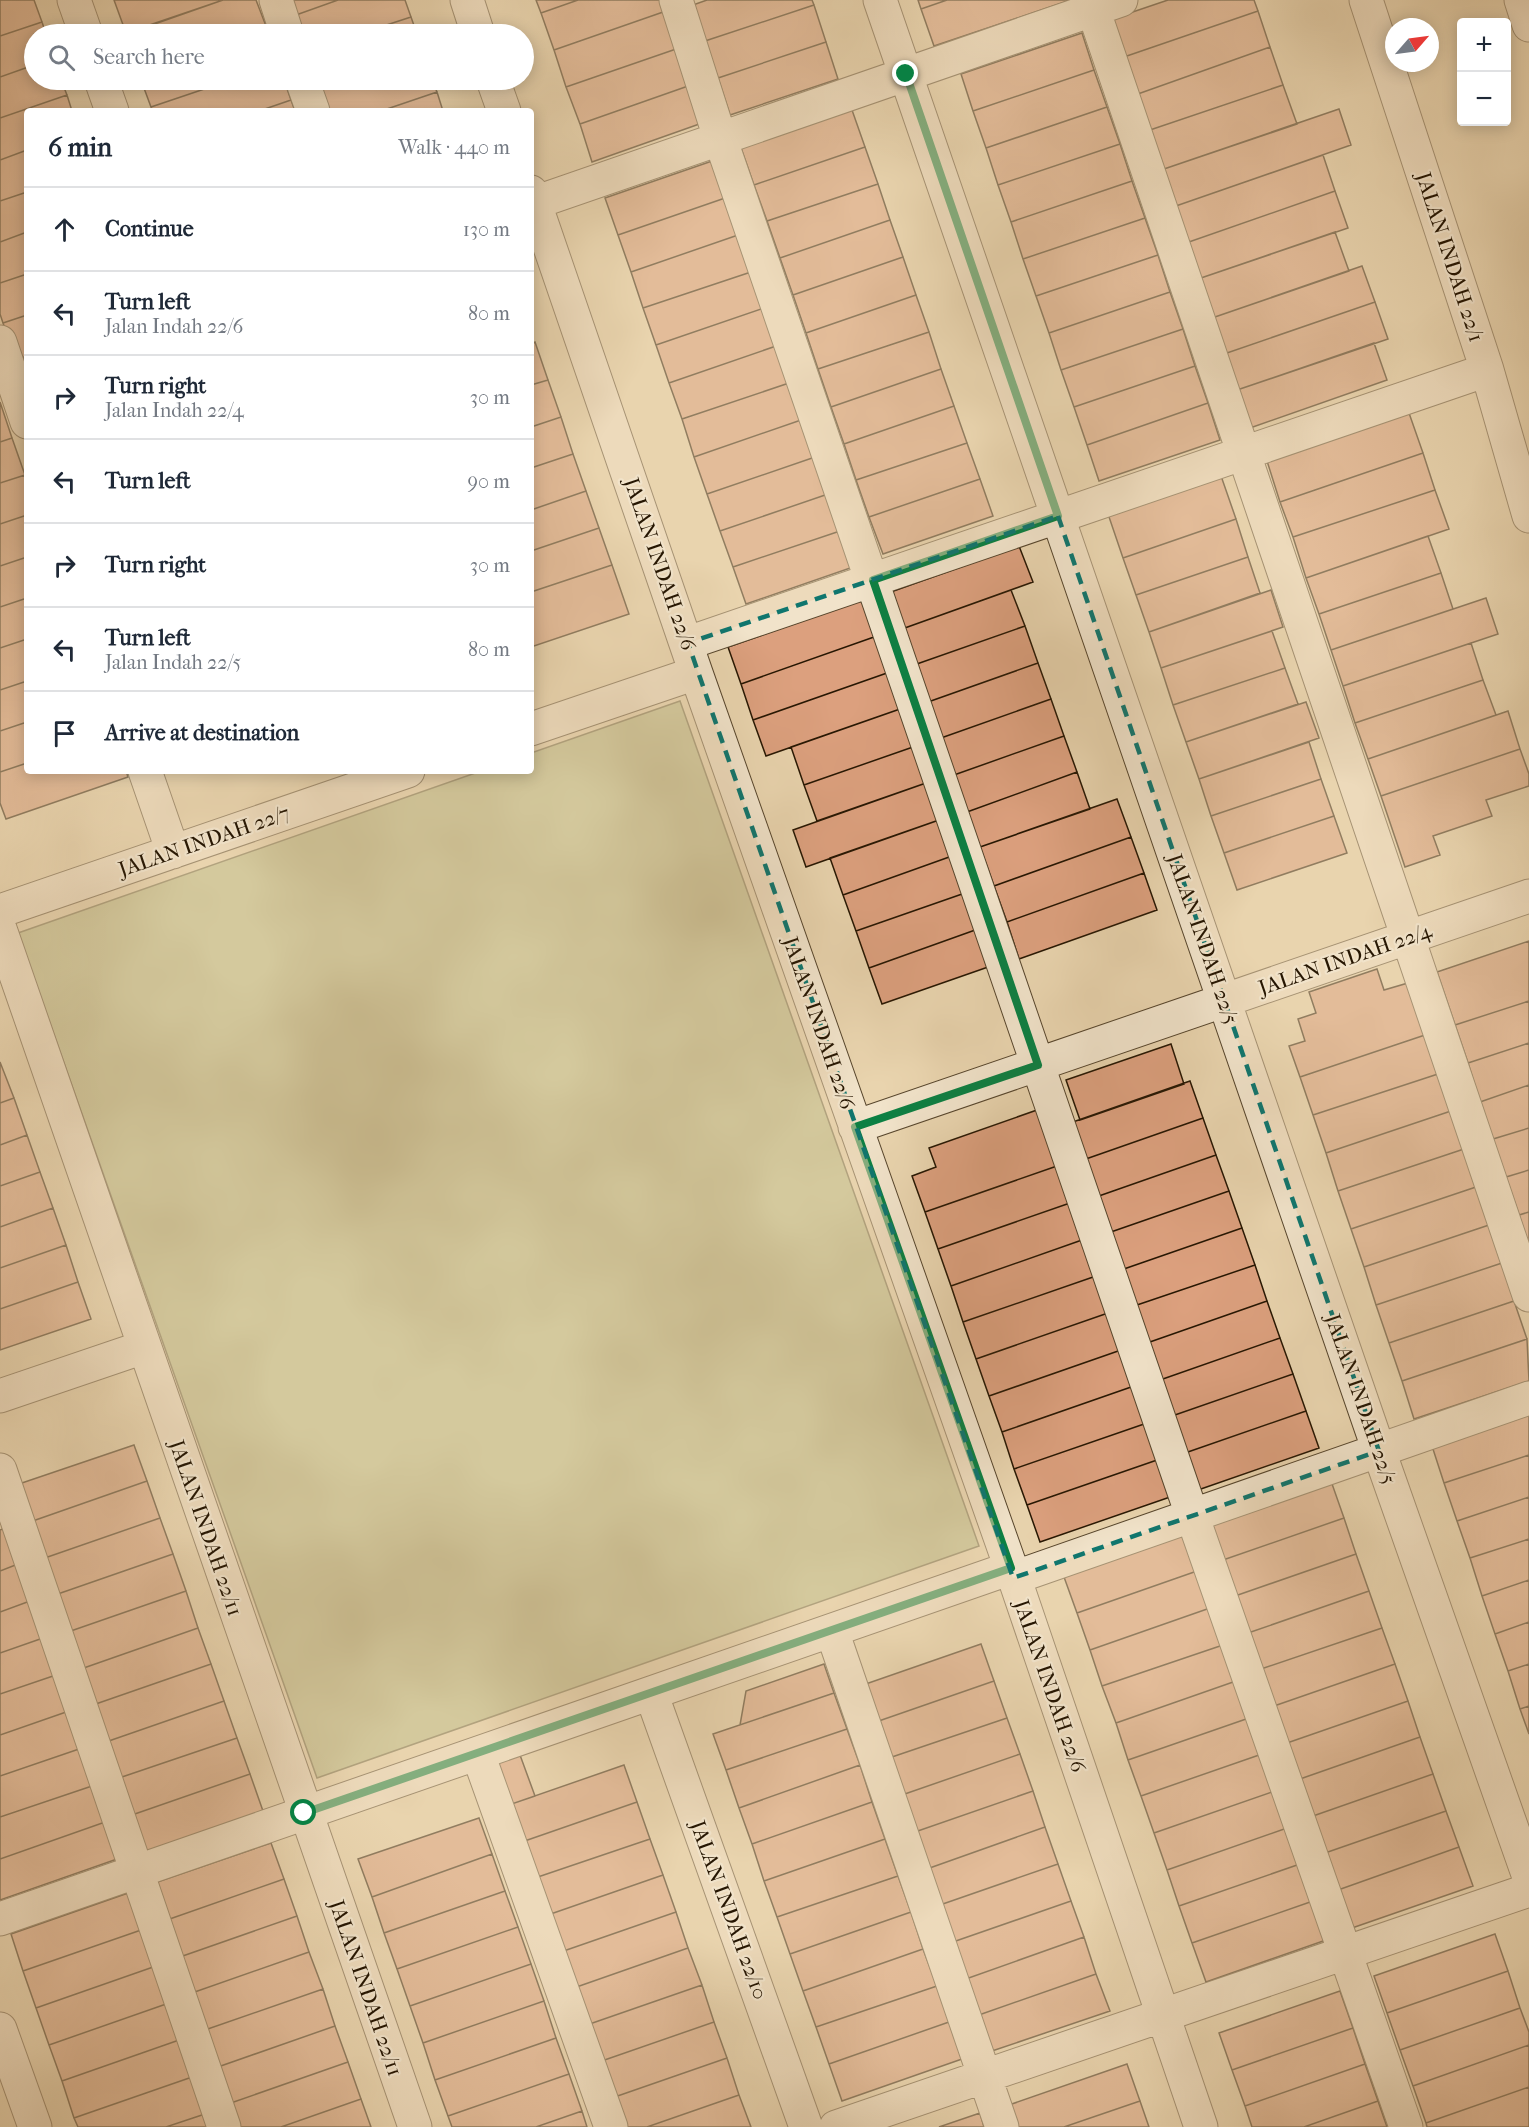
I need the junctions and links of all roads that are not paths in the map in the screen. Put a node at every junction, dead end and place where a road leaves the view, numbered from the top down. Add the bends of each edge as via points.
1 (74, 0) edge
2 (276, 0) edge
3 (467, 0) edge
4 (676, 0) edge
5 (880, 0) edge
6 (1366, 0) edge
7 (1521, 0) edge
8 (1102, 3) edge
9 (82, 24) edge
10 (284, 24) edge
11 (475, 24) edge
12 (1529, 25) edge
13 (906, 74) junction
14 (105, 90) edge
15 (306, 90) edge
16 (497, 90) edge
17 (111, 108) edge
18 (312, 108) edge
19 (503, 108) edge
20 (720, 138) junction
21 (534, 199) edge
22 (534, 206) edge
23 (0, 342) edge
24 (1487, 370) junction
25 (14, 385) edge
26 (24, 413) edge
27 (1244, 453) junction
28 (1058, 516) junction
29 (1529, 516) edge
30 (873, 580) junction
31 (692, 658) junction
32 (534, 728) edge
33 (146, 774) edge
34 (390, 774) edge
35 (341, 782) edge
36 (173, 852) junction
37 (1529, 896) edge
38 (0, 911) edge
39 (0, 929) edge
40 (1408, 937) junction
41 (1224, 1001) junction
42 (1038, 1065) junction
43 (855, 1127) junction
44 (1529, 1295) edge
45 (144, 1347) junction
46 (0, 1396) edge
47 (1529, 1398) edge
48 (1379, 1450) junction
49 (0, 1470) edge
50 (1192, 1515) junction
51 (1012, 1573) junction
52 (832, 1631) junction
53 (651, 1694) junction
54 (478, 1754) junction
55 (304, 1813) junction
56 (139, 1871) junction
57 (1529, 1878) edge
58 (1529, 1890) edge
59 (0, 1919) edge
60 (1345, 1953) junction
61 (1162, 2017) junction
62 (0, 2029) edge
63 (985, 2076) junction
64 (34, 2127) edge
65 (224, 2127) edge
66 (415, 2127) edge
67 (610, 2127) edge
68 (806, 2127) edge
69 (836, 2127) edge
70 (1002, 2127) edge
71 (1201, 2127) edge
72 (1406, 2127) edge

1 - 9 street
2 - 10 street
3 - 11 street
4 - 20 street
5 - 13 street, JALAN INDAH 22/5
6 - 24 street, JALAN INDAH 22/1
7 - 12 street
8 - 13 street
8 - 27 street
13 - 20 street
13 - 28 street, JALAN INDAH 22/5
14 - 17 street
15 - 18 street
16 - 19 street
20 - 21 street
20 - 30 street
22 - 31 street, JALAN INDAH 22/6
23 - 25 street
24 - 27 street
24 - 29 street, JALAN INDAH 22/1
25 - 26 street
27 - 28 street
27 - 40 street
28 - 30 street
28 - 41 street, JALAN INDAH 22/5
30 - 31 street
30 - 42 street
31 - 32 street
31 - 43 street, JALAN INDAH 22/6
33 - 36 street
34 - 35 street, JALAN INDAH 22/7
35 - 36 street, JALAN INDAH 22/7
36 - 38 street, JALAN INDAH 22/7
37 - 40 street, JALAN INDAH 22/4
39 - 45 street, JALAN INDAH 22/11
40 - 41 street, JALAN INDAH 22/4
40 - 44 street
41 - 42 street, JALAN INDAH 22/4
41 - 48 street, JALAN INDAH 22/5
42 - 43 street, JALAN INDAH 22/4
42 - 50 street
43 - 51 street, JALAN INDAH 22/6
45 - 46 street
45 - 55 street, JALAN INDAH 22/11
47 - 48 street
48 - 50 street
48 - 57 street, JALAN INDAH 22/5
49 - 56 street
50 - 51 street
50 - 60 street
51 - 52 street
51 - 61 street, JALAN INDAH 22/6
52 - 53 street
52 - 63 street
53 - 54 street
53 - 68 street, JALAN INDAH 22/10
54 - 55 street
54 - 67 street
55 - 56 street
55 - 66 street, JALAN INDAH 22/11
56 - 59 street
56 - 65 street
58 - 60 street
60 - 61 street
60 - 72 street
61 - 63 street
61 - 71 street, JALAN INDAH 22/6
62 - 64 street
63 - 69 street
63 - 70 street

